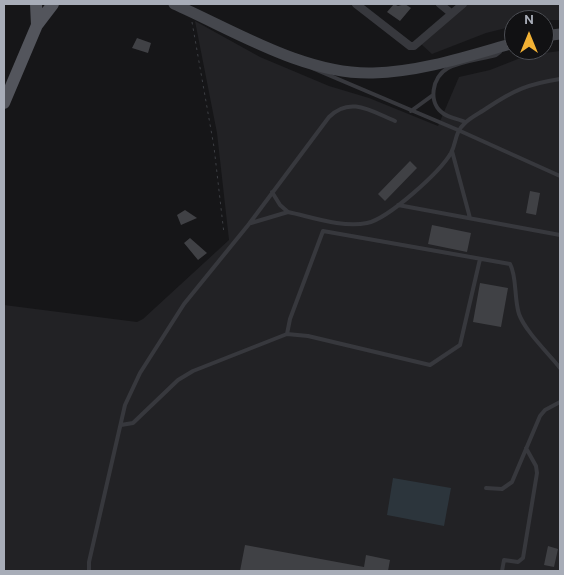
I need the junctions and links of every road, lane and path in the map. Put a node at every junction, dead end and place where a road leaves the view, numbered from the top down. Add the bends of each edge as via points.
1 (36, 4) edge
2 (53, 4) edge
3 (177, 4) edge
4 (356, 4) edge
5 (440, 4) edge
6 (463, 4) edge
7 (190, 11) junction
8 (451, 13) junction
9 (37, 25) junction
10 (504, 46) edge
11 (504, 50) edge
12 (302, 61) junction
13 (560, 79) edge
14 (433, 95) junction
15 (4, 103) edge
16 (411, 111) junction
17 (395, 121) dead end
18 (465, 122) junction
19 (458, 130) junction
20 (452, 151) junction
21 (560, 176) edge
22 (272, 192) junction
23 (398, 205) junction
24 (288, 212) junction
25 (470, 218) junction
26 (249, 224) junction
27 (224, 234) dead end
28 (560, 235) edge
29 (480, 259) junction
30 (287, 334) junction
31 (560, 368) edge
32 (560, 402) edge
33 (121, 425) junction
34 (526, 448) junction
35 (486, 488) dead end
36 (89, 571) edge
37 (502, 571) edge

1 - 9 main road
2 - 9 main road
3 - 7 main road
4 - 8 street via 410,46 414,46
5 - 8 street
6 - 8 street
7 - 12 main road
7 - 27 path via 214,147
9 - 15 main road
10 - 12 main road via 405,70 372,73 341,71
11 - 14 lane via 439,74
12 - 16 lane via 317,72
13 - 18 lane via 517,88
14 - 16 lane
14 - 18 lane via 444,114
16 - 19 lane
17 - 22 lane via 350,105 338,108
18 - 19 lane
19 - 20 lane
19 - 21 lane
20 - 23 lane
20 - 25 lane
22 - 24 lane
22 - 26 lane
23 - 24 lane via 368,223 352,224
23 - 25 lane
24 - 26 lane
25 - 28 lane
26 - 33 lane via 163,333 125,404
29 - 30 lane via 323,231
29 - 30 lane via 460,345 430,364
29 - 31 lane via 510,264 520,317
30 - 33 lane via 193,371 178,380 133,423
32 - 34 lane via 540,416
33 - 36 lane
34 - 35 lane via 508,487
34 - 37 lane via 537,473 523,558 518,562 504,560

